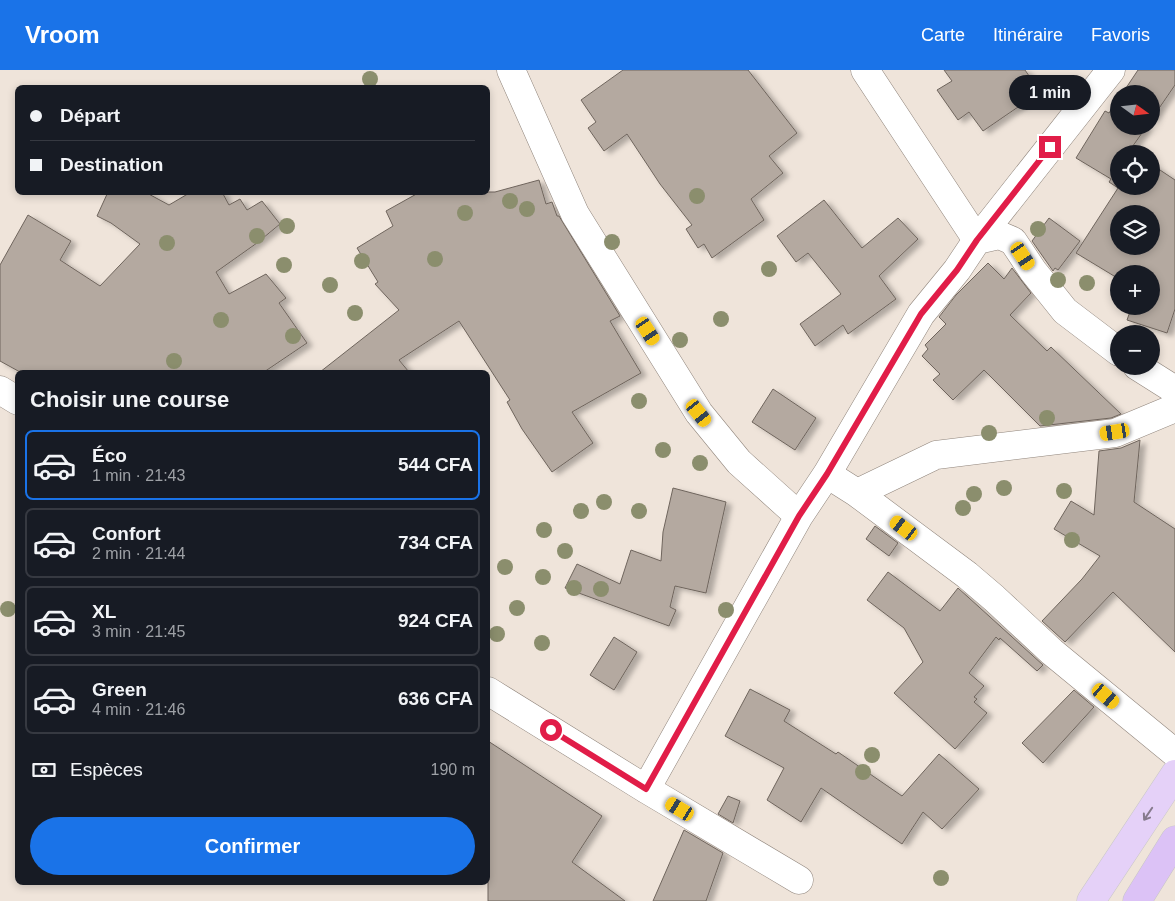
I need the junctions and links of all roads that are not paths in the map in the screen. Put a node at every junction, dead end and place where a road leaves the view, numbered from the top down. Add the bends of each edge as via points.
1 (512, 70) edge
2 (866, 70) edge
3 (1111, 70) edge
4 (977, 240) junction
5 (1110, 345) edge
6 (1151, 375) edge
7 (0, 390) edge
8 (1175, 390) edge
9 (15, 399) edge
10 (1175, 408) edge
11 (827, 474) junction
12 (857, 493) junction
13 (799, 516) junction
14 (490, 692) edge
15 (1175, 753) edge
16 (1175, 774) edge
17 (646, 789) junction
18 (1175, 840) edge
19 (799, 880) dead end
20 (1091, 901) edge
21 (1137, 901) edge

1 - 13 street via 575,214 699,413 739,462
2 - 4 street
3 - 4 street
4 - 5 street via 999,234 1013,241 1065,311
4 - 11 street via 921,314
6 - 8 street
7 - 9 street
10 - 12 street via 1115,432 936,455
11 - 12 street
11 - 13 street
12 - 15 street via 967,575 1052,652
13 - 17 street
14 - 17 street
16 -> 20 main road
17 - 19 street
18 - 21 highway

